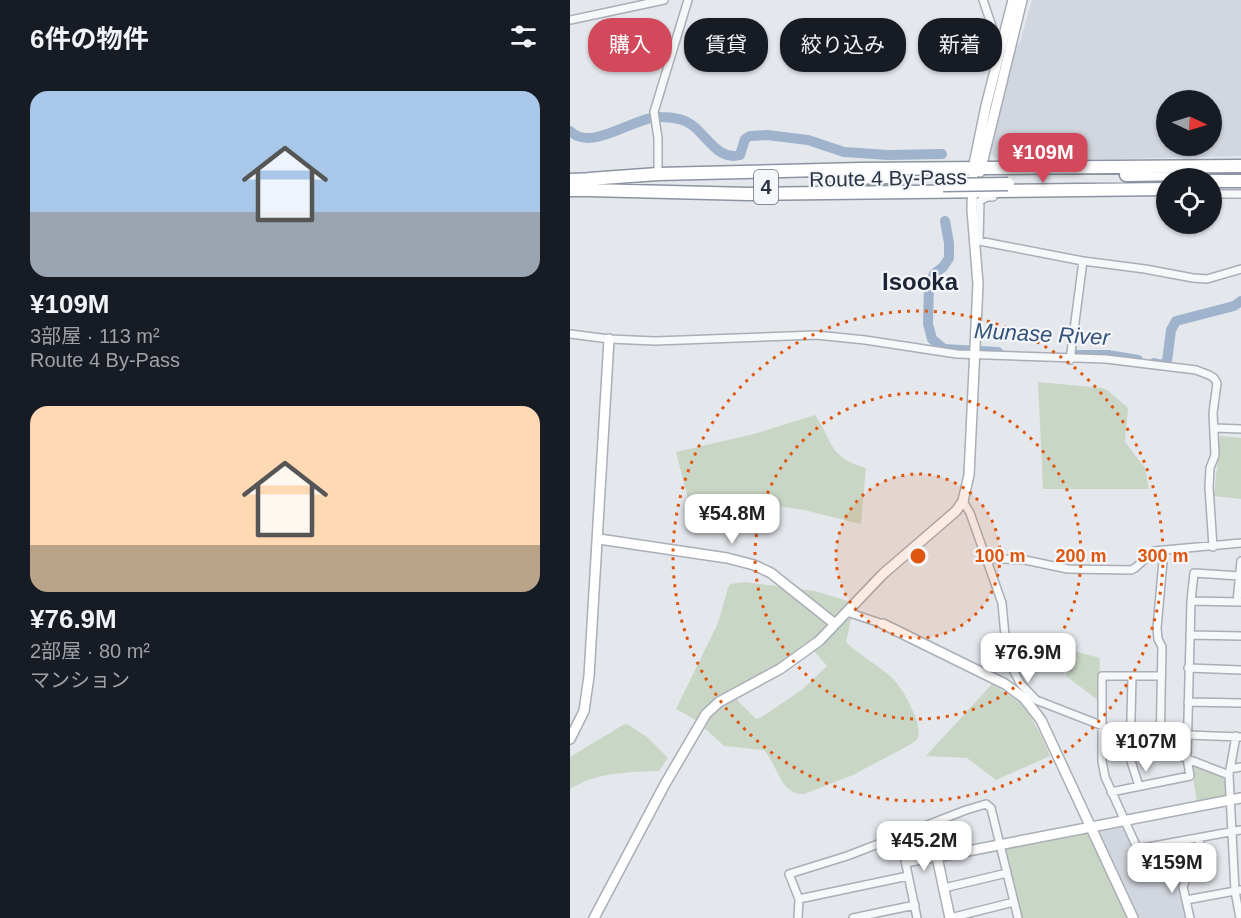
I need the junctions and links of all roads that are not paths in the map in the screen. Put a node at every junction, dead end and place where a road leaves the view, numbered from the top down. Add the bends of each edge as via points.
1 (664, 0) edge
2 (688, 0) edge
3 (983, 0) edge
4 (1012, 0) edge
5 (1022, 0) edge
6 (989, 18) edge
7 (570, 20) edge
8 (1002, 42) edge
9 (996, 72) edge
10 (1155, 161) dead end
11 (1241, 161) edge
12 (1241, 166) edge
13 (977, 169) junction
14 (1241, 173) edge
15 (658, 174) junction
16 (570, 180) edge
17 (1008, 180) junction
18 (1241, 181) edge
19 (1156, 182) edge
20 (1222, 182) edge
21 (589, 185) junction
22 (1156, 189) edge
23 (1222, 189) edge
24 (1241, 189) edge
25 (570, 190) edge
26 (973, 192) junction
27 (1156, 194) edge
28 (1222, 194) edge
29 (1241, 194) edge
30 (976, 240) junction
31 (1083, 261) junction
32 (1241, 269) edge
33 (570, 334) edge
34 (609, 339) junction
35 (974, 356) junction
36 (1070, 360) junction
37 (1215, 428) junction
38 (1241, 429) edge
39 (963, 501) junction
40 (599, 539) junction
41 (1241, 543) edge
42 (1213, 547) junction
43 (1164, 550) junction
44 (986, 558) junction
45 (1241, 561) edge
46 (1240, 576) edge
47 (1191, 601) junction
48 (1239, 602) edge
49 (847, 612) junction
50 (835, 624) junction
51 (883, 624) joint
52 (1190, 635) junction
53 (1241, 636) edge
54 (1188, 668) junction
55 (1241, 670) edge
56 (1014, 675) junction
57 (1132, 676) junction
58 (1161, 676) junction
59 (1009, 687) junction
60 (1188, 702) junction
61 (1241, 704) edge
62 (1102, 725) junction
63 (1187, 735) junction
64 (1238, 736) edge
65 (1130, 737) junction
66 (570, 739) edge
67 (1160, 749) junction
68 (1187, 758) junction
69 (1241, 767) edge
70 (1230, 772) junction
71 (1139, 786) junction
72 (1111, 792) junction
73 (1241, 798) edge
74 (1230, 800) junction
75 (1123, 820) junction
76 (1091, 826) junction
77 (1241, 830) edge
78 (1231, 832) junction
79 (900, 836) junction
80 (1201, 838) junction
81 (1000, 843) junction
82 (1137, 849) junction
83 (937, 857) junction
84 (1237, 861) edge
85 (906, 863) junction
86 (1188, 871) junction
87 (1007, 873) junction
88 (908, 876) junction
89 (944, 888) junction
90 (1238, 891) edge
91 (799, 899) junction
92 (1186, 900) junction
93 (1014, 902) junction
94 (915, 905) junction
95 (594, 918) edge
96 (798, 918) edge
97 (853, 918) edge
98 (917, 918) edge
99 (950, 918) edge
100 (1018, 918) edge
101 (1133, 918) edge
102 (1190, 918) edge
103 (1240, 918) edge

1 - 7 street
2 - 15 street via 654,112
3 - 6 street
4 - 8 street
5 - 13 street
9 - 13 street
10 - 11 street
12 - 13 highway
13 - 15 highway
13 - 26 street
14 - 17 highway, Route 4 By-Pass / 4
15 - 21 highway
16 - 21 highway, Route 4 By-Pass / 4
17 - 19 highway, Route 4 By-Pass / 4
17 - 21 highway, Route 4 By-Pass / 4 via 665,180
18 - 20 highway
21 - 25 highway, Route 4 By-Pass / 4
21 - 26 highway via 749,194
22 - 26 highway
23 - 24 highway
26 - 30 street
27 - 30 street via 987,197 978,206
28 - 29 street
30 - 31 street
30 - 35 street
31 - 32 street via 1207,279
31 - 36 street
33 - 34 street
34 - 35 street via 816,335
34 - 40 street
35 - 36 street
35 - 39 street via 969,475
36 - 37 street via 1106,359 1209,375 1217,384
37 - 38 street
37 - 42 street via 1209,487
39 - 44 street
39 - 49 street
40 - 50 street via 754,565 771,573
40 - 66 street via 584,711
41 - 42 street
42 - 43 street
43 - 44 street via 1154,551 1131,570 1068,569 1025,560
43 - 58 street via 1157,628 1162,647
44 - 56 street via 1002,603 1005,647
45 - 46 street
46 - 47 street via 1194,573
46 - 48 street
47 - 48 street
47 - 52 street
49 - 50 street
49 - 51 street
50 - 95 street via 794,660 724,699 706,714 664,784
51 - 59 street
52 - 53 street
52 - 54 street
54 - 55 street
54 - 60 street
56 - 59 street
56 - 62 street via 1036,700
57 - 58 street
57 - 62 street via 1102,676
57 - 65 street
58 - 67 street
59 - 76 street via 1024,698 1041,720
60 - 61 street
60 - 63 street
62 - 65 street
62 - 72 street via 1102,761
63 - 64 street
63 - 68 street
64 - 70 street
65 - 67 street
65 - 71 street via 1130,758
67 - 68 street
68 - 70 street
68 - 71 street via 1190,776
69 - 70 street
70 - 74 street
71 - 72 street
72 - 75 street
73 - 74 street
74 - 75 street
74 - 78 street
75 - 76 street
75 - 82 street
76 - 81 street
76 - 101 street
77 - 78 street
78 - 80 street
78 - 84 street
79 - 81 street via 986,804 991,808
79 - 85 street
79 - 91 street via 789,874
80 - 82 street
80 - 86 street
81 - 83 street
81 - 87 street
82 - 86 street via 1149,874
83 - 85 street
83 - 89 street
84 - 90 street
85 - 88 street
86 - 92 street via 1183,887
87 - 89 street
87 - 93 street
88 - 91 street
88 - 94 street
89 - 99 street
90 - 92 street
90 - 103 street
91 - 96 street
92 - 102 street
93 - 99 street
93 - 100 street
94 - 97 street
94 - 98 street

